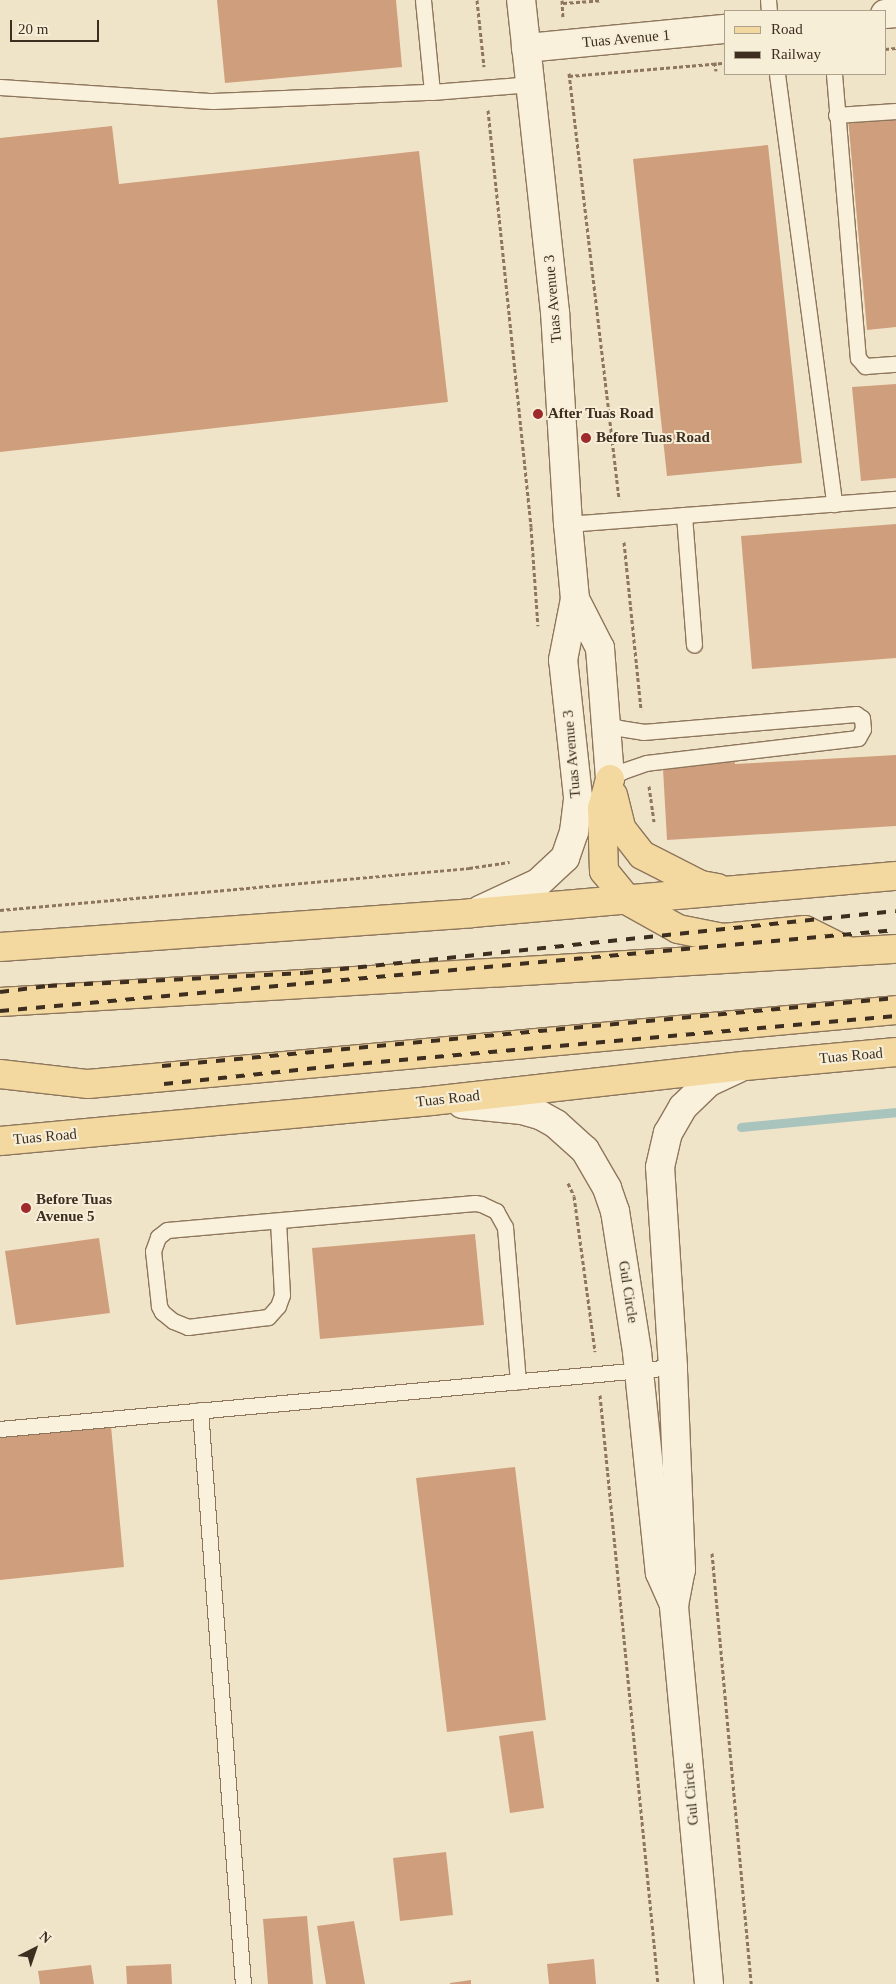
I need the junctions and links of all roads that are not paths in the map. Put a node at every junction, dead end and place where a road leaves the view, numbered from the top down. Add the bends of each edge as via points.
1 (423, 0) edge
2 (521, 0) edge
3 (724, 29) edge
4 (526, 48) junction
5 (776, 75) edge
6 (834, 75) edge
7 (531, 84) junction
8 (0, 87) edge
9 (432, 92) junction
10 (896, 111) edge
11 (836, 115) junction
12 (896, 364) edge
13 (896, 499) edge
14 (834, 504) junction
15 (684, 515) junction
16 (568, 524) junction
17 (575, 599) junction
18 (694, 645) dead end
19 (605, 722) junction
20 (610, 779) junction
21 (896, 876) edge
22 (737, 892) junction
23 (628, 901) junction
24 (472, 913) junction
25 (0, 947) edge
26 (896, 949) edge
27 (849, 952) junction
28 (0, 1002) edge
29 (896, 1010) edge
30 (896, 1052) edge
31 (745, 1066) junction
32 (0, 1074) edge
33 (431, 1101) junction
34 (0, 1141) edge
35 (278, 1221) junction
36 (674, 1367) junction
37 (640, 1369) junction
38 (518, 1381) junction
39 (200, 1410) junction
40 (0, 1429) edge
41 (674, 1605) junction
42 (243, 1984) edge
43 (709, 1984) edge

1 - 9 lane
2 - 4 street, Tuas Avenue 3
3 - 4 street, Tuas Avenue 1
4 - 7 street, Tuas Avenue 3
5 - 14 lane
6 - 11 lane
7 - 9 lane
7 - 16 street, Tuas Avenue 3 via 555,312
8 - 9 lane via 213,101
10 - 11 lane
11 - 12 lane via 858,358 865,366
13 - 14 lane
14 - 15 lane
15 - 16 lane
15 - 18 lane
16 - 17 street, Tuas Avenue 3
17 - 19 street, Tuas Avenue 3 via 600,648
17 - 24 street, Tuas Avenue 3 via 563,660 578,797 574,832 565,858 538,883
19 - 20 street, Tuas Avenue 3
19 - 20 lane via 643,732 856,714 862,718 863,729 858,738 646,763
20 - 22 main road via 621,828 642,855 701,885
20 - 23 main road via 602,808 604,871
21 - 22 main road
22 - 23 main road
23 - 24 main road
23 - 27 main road via 678,929 723,938 805,930
24 - 25 main road
26 - 27 main road
27 - 28 main road
29 - 32 main road via 88,1084
30 - 31 main road, Tuas Road
31 - 33 main road, Tuas Road
31 - 36 street, Gul Circle via 709,1082 697,1092 672,1124 663,1152 660,1166
33 - 34 main road, Tuas Road
33 - 37 street, Gul Circle via 522,1110 540,1115 585,1150 607,1188 615,1211
35 - 35 lane via 171,1230 161,1234 154,1251 162,1312 173,1321 188,1326 268,1317 282,1296
35 - 38 lane via 475,1203 492,1208 505,1227
36 - 37 lane
36 - 41 street, Gul Circle via 681,1570
37 - 38 lane
37 - 41 street, Gul Circle via 660,1573
38 - 39 lane
39 - 40 lane
39 - 42 lane
41 - 43 street, Gul Circle

